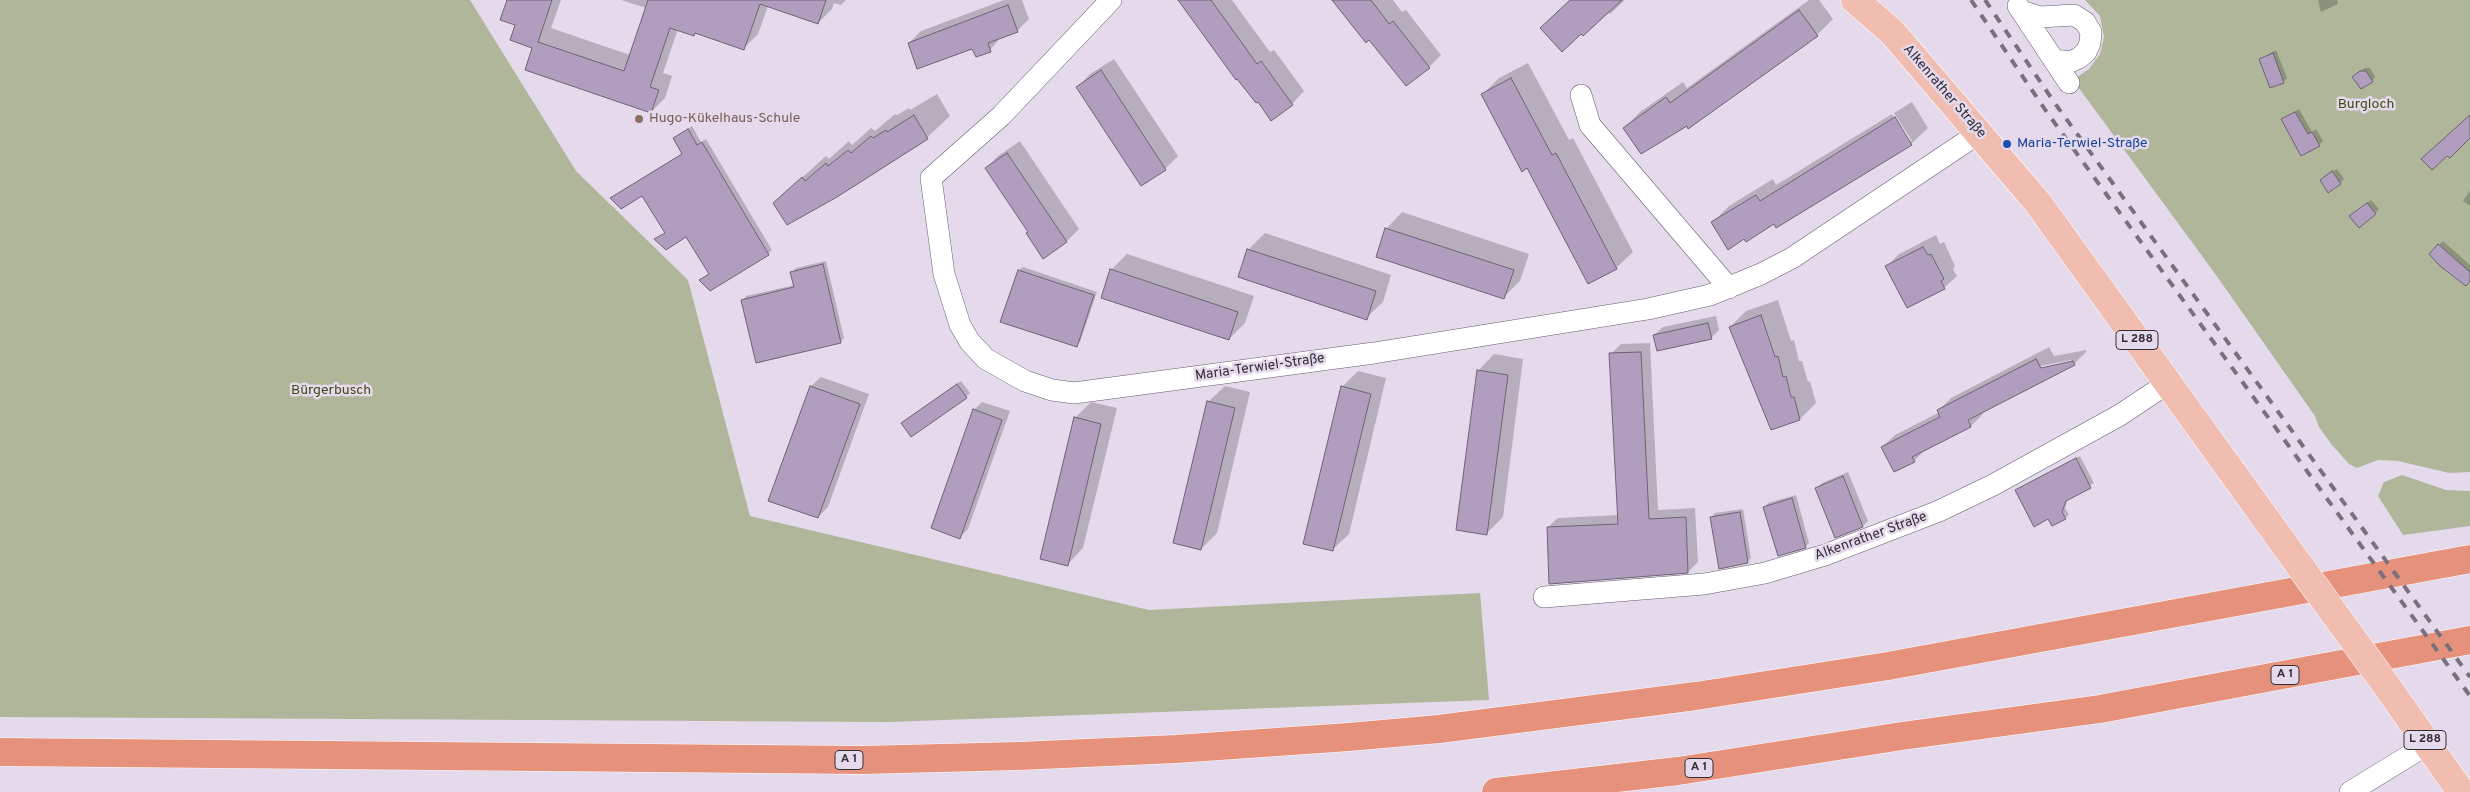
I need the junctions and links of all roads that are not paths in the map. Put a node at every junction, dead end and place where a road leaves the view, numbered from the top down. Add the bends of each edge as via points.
1 (1111, 0) edge
2 (1855, 0) edge
3 (2017, 6) edge
4 (2054, 60) junction
5 (2069, 83) dead end
6 (1581, 95) dead end
7 (1979, 133) junction
8 (1729, 288) junction
9 (2168, 383) junction
10 (2470, 559) edge
11 (1544, 597) dead end
12 (2470, 640) edge
13 (2428, 744) junction
14 (0, 752) edge
15 (1496, 792) edge
16 (2350, 792) edge
17 (2461, 792) edge

1 - 8 street, Maria-Terwiel-Straße via 1001,116 931,178 944,274 954,310 970,342 986,359 1025,381 1074,393 1387,351 1648,309
2 - 7 main road, Alkenrather Straße / L 288 via 1892,32
3 - 4 street
3 - 4 street via 2040,17 2074,15 2085,22 2091,32 2086,52 2070,62
4 - 5 street
6 - 8 street via 1590,125
7 - 8 street, Maria-Terwiel-Straße via 1792,258
7 - 9 main road, Alkenrather Straße / L 288 via 2038,203
9 - 11 street, Alkenrather Straße via 2120,415 1993,484 1939,511 1825,555 1765,573 1704,584
9 - 13 main road, Alkenrather Straße / L 288, bridge
10 - 14 highway, A 1 via 1888,666 1705,695 1448,728 1349,737 1176,749 863,760
12 - 15 highway, A 1 via 2100,710 1902,736 1678,771
13 - 16 street
13 - 17 main road, L 288

